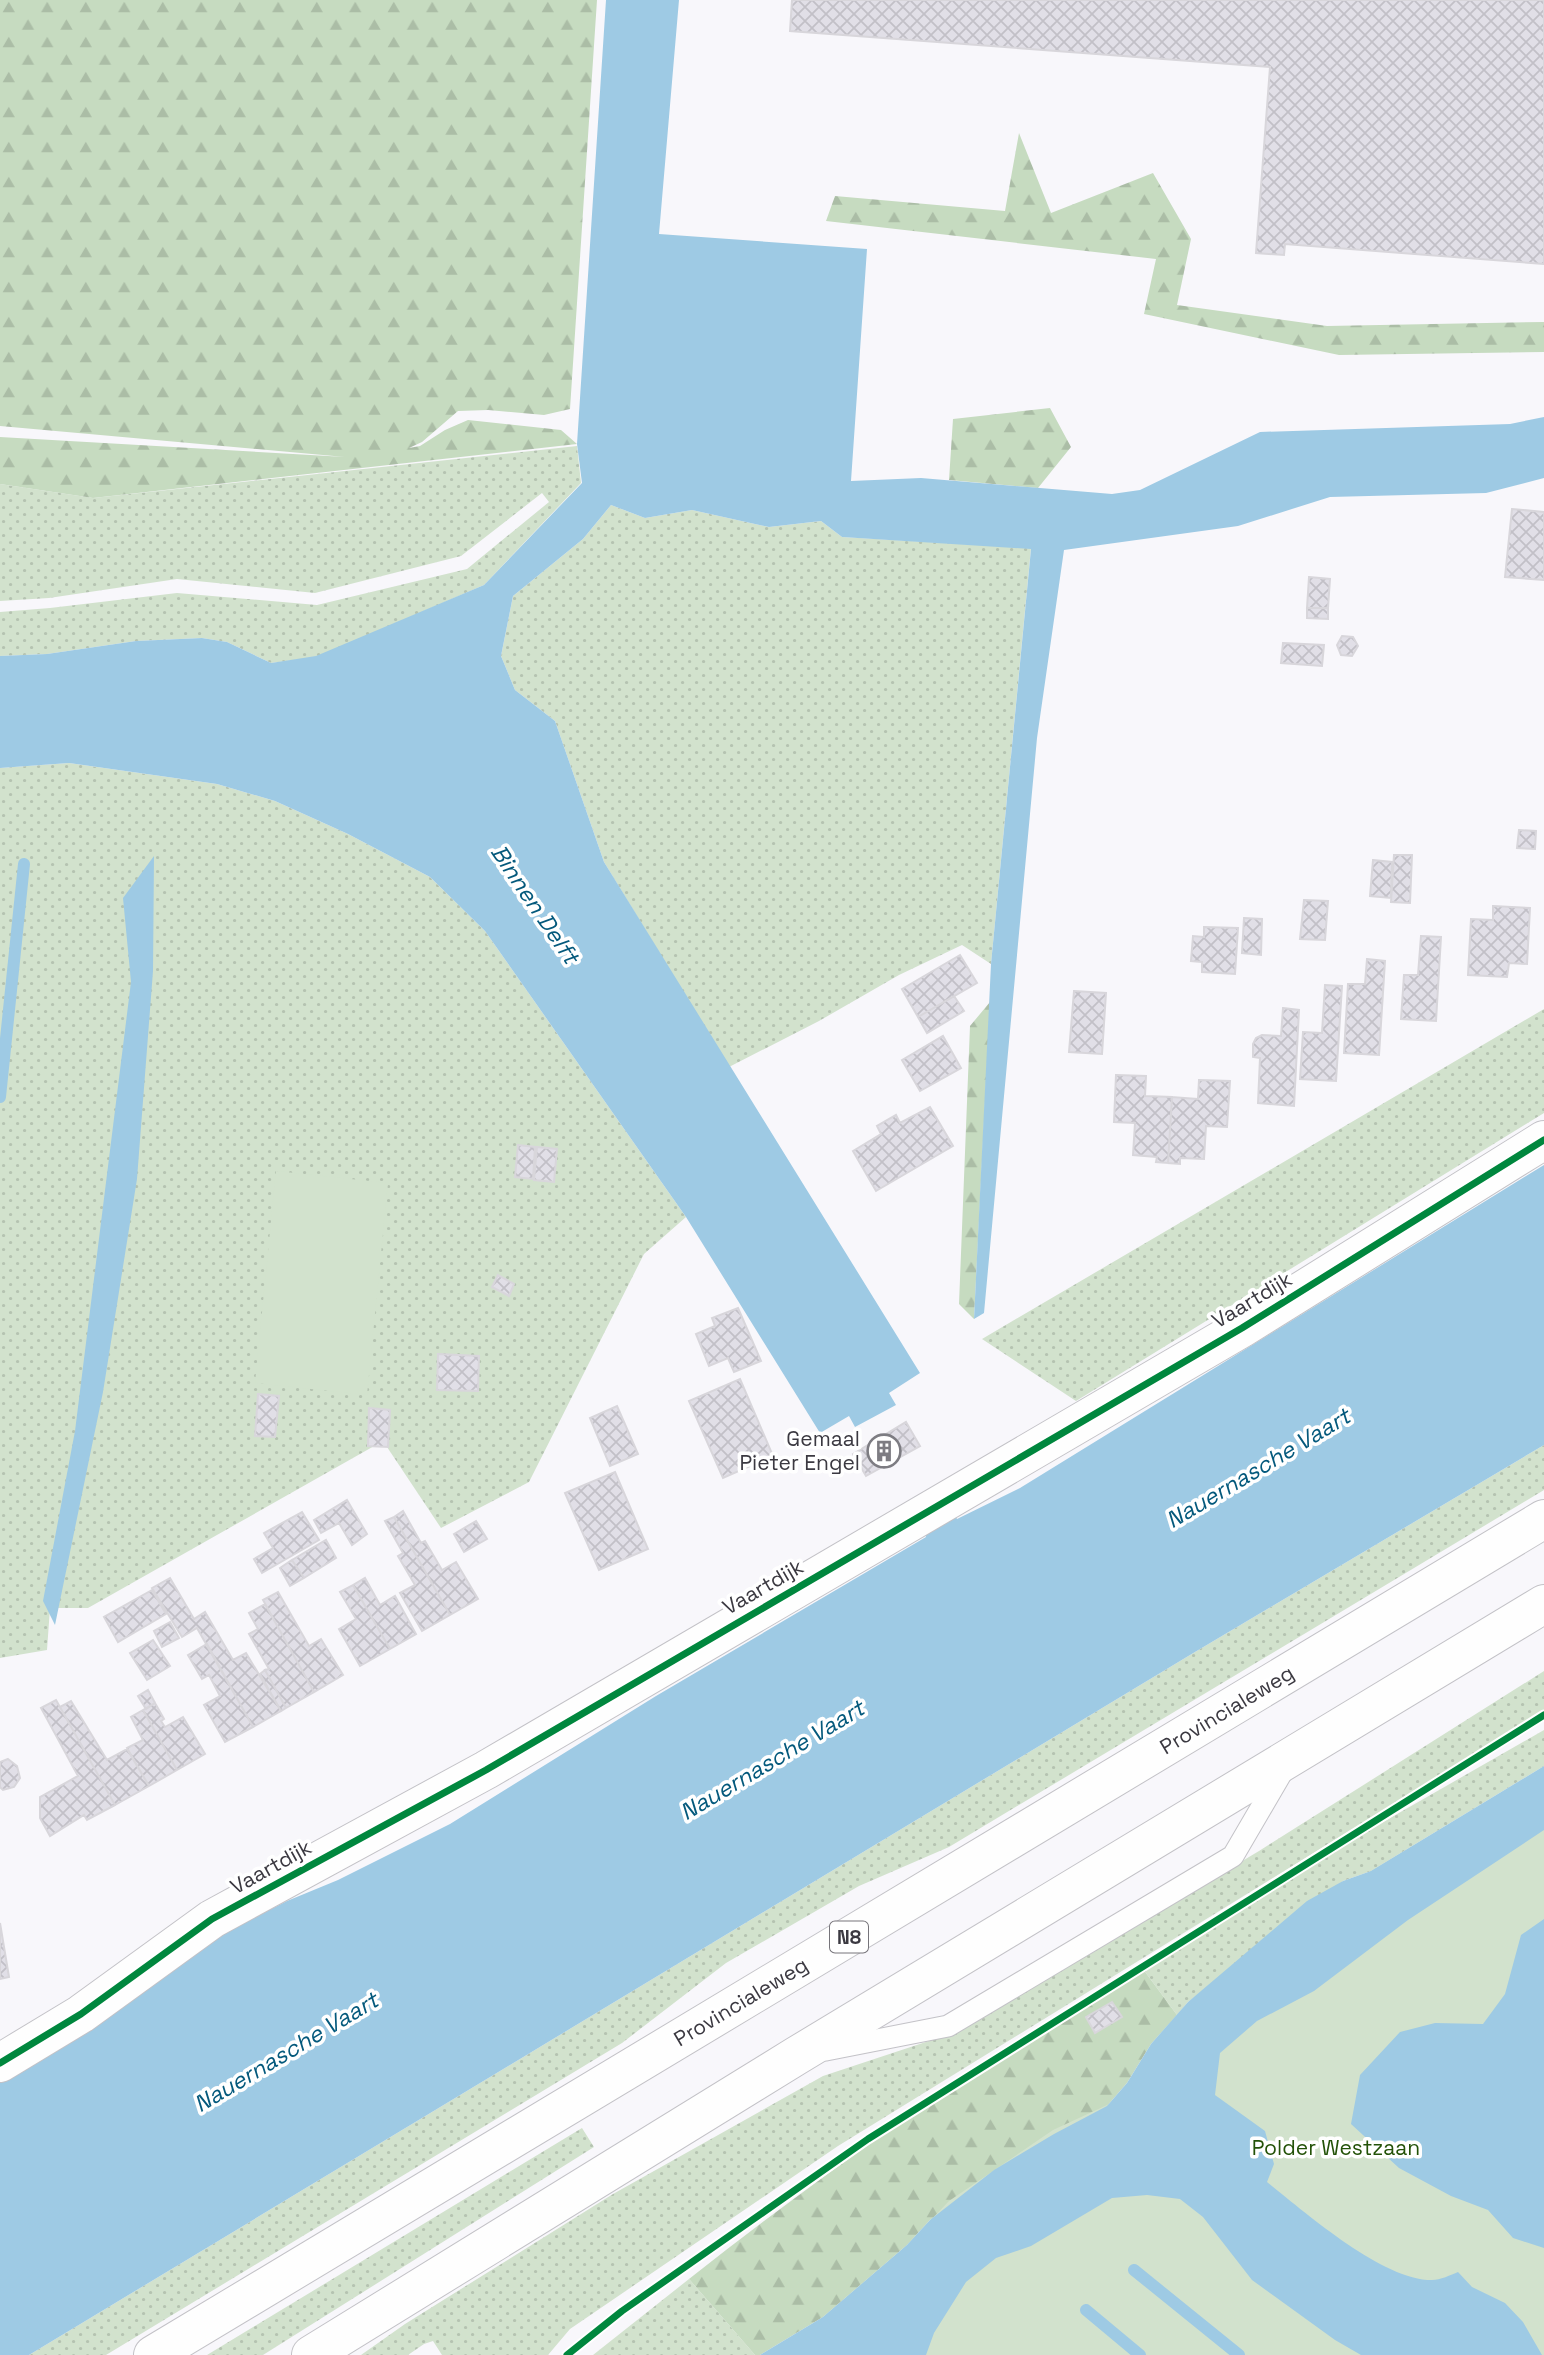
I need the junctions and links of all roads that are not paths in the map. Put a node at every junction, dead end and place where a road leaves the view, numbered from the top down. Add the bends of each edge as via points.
1 (1544, 1140) edge
2 (1544, 1519) edge
3 (1544, 1604) edge
4 (1291, 1756) junction
5 (796, 2056) junction
6 (0, 2063) edge
7 (153, 2355) edge
8 (311, 2355) edge

1 - 6 main road, Vaartdijk via 1218,1342 486,1770 212,1919 81,2014
2 - 7 main road, Provincialeweg / N8
3 - 4 main road
4 - 5 main road
4 - 5 lane via 1233,1856 948,2026
5 - 8 main road

